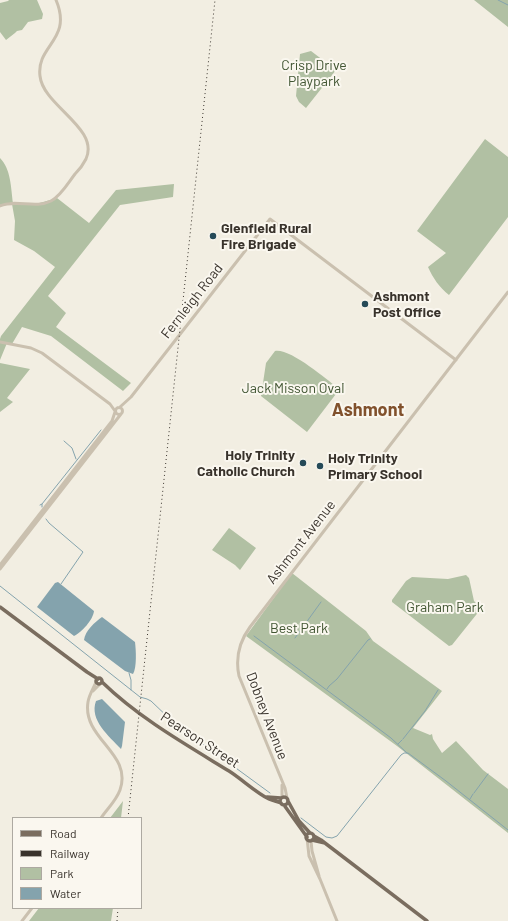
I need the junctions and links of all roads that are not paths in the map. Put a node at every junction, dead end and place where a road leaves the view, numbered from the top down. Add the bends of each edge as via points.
1 (56, 0) edge
2 (0, 206) edge
3 (508, 292) edge
4 (0, 342) edge
5 (456, 360) junction
6 (131, 397) junction
7 (117, 409) junction
8 (122, 413) junction
9 (0, 565) edge
10 (0, 569) edge
11 (0, 605) edge
12 (237, 657) joint
13 (98, 682) junction
14 (281, 782) junction
15 (266, 797) junction
16 (281, 797) junction
17 (287, 800) junction
18 (282, 804) junction
19 (102, 817) edge
20 (312, 835) junction
21 (307, 838) junction
22 (312, 841) junction
23 (326, 843) junction
24 (320, 879) junction
25 (31, 909) edge
26 (22, 921) edge
27 (337, 921) edge
28 (427, 921) edge

1 - 2 street via 61,13 61,25 42,61 41,81 47,93 85,136 88,145 87,155 83,164 54,200 40,204 12,203
3 - 5 street, Ashmont Avenue
4 - 7 street via 31,348 42,353
5 - 6 street, Fernleigh Road via 270,219
5 - 12 street, Ashmont Avenue via 250,627 242,639
6 - 7 street, Fernleigh Road
6 - 8 street, Fernleigh Road
7 - 8 street via 122,410
7 - 8 street via 118,414
7 - 9 street, Fernleigh Road via 112,421
8 - 10 street, Fernleigh Road
11 - 13 main road, Pearson Street
12 - 14 street, Dobney Avenue via 240,681
13 - 15 main road, Pearson Street via 172,736
13 - 19 street via 91,693 87,708 90,724 117,760 122,778 118,796
14 - 16 street, Dobney Avenue
14 - 17 street, Dobney Avenue
15 - 16 main road
15 - 18 main road, Pearson Street
16 - 17 main road
16 - 18 main road
17 - 18 main road
17 - 20 main road, Dobney Avenue via 299,821
18 - 21 main road
20 - 21 main road
20 - 22 main road
20 - 23 main road
21 - 22 main road
21 - 24 street via 309,856
22 - 23 main road
22 - 24 street via 312,851
23 - 28 main road
24 - 27 street
25 - 26 street

